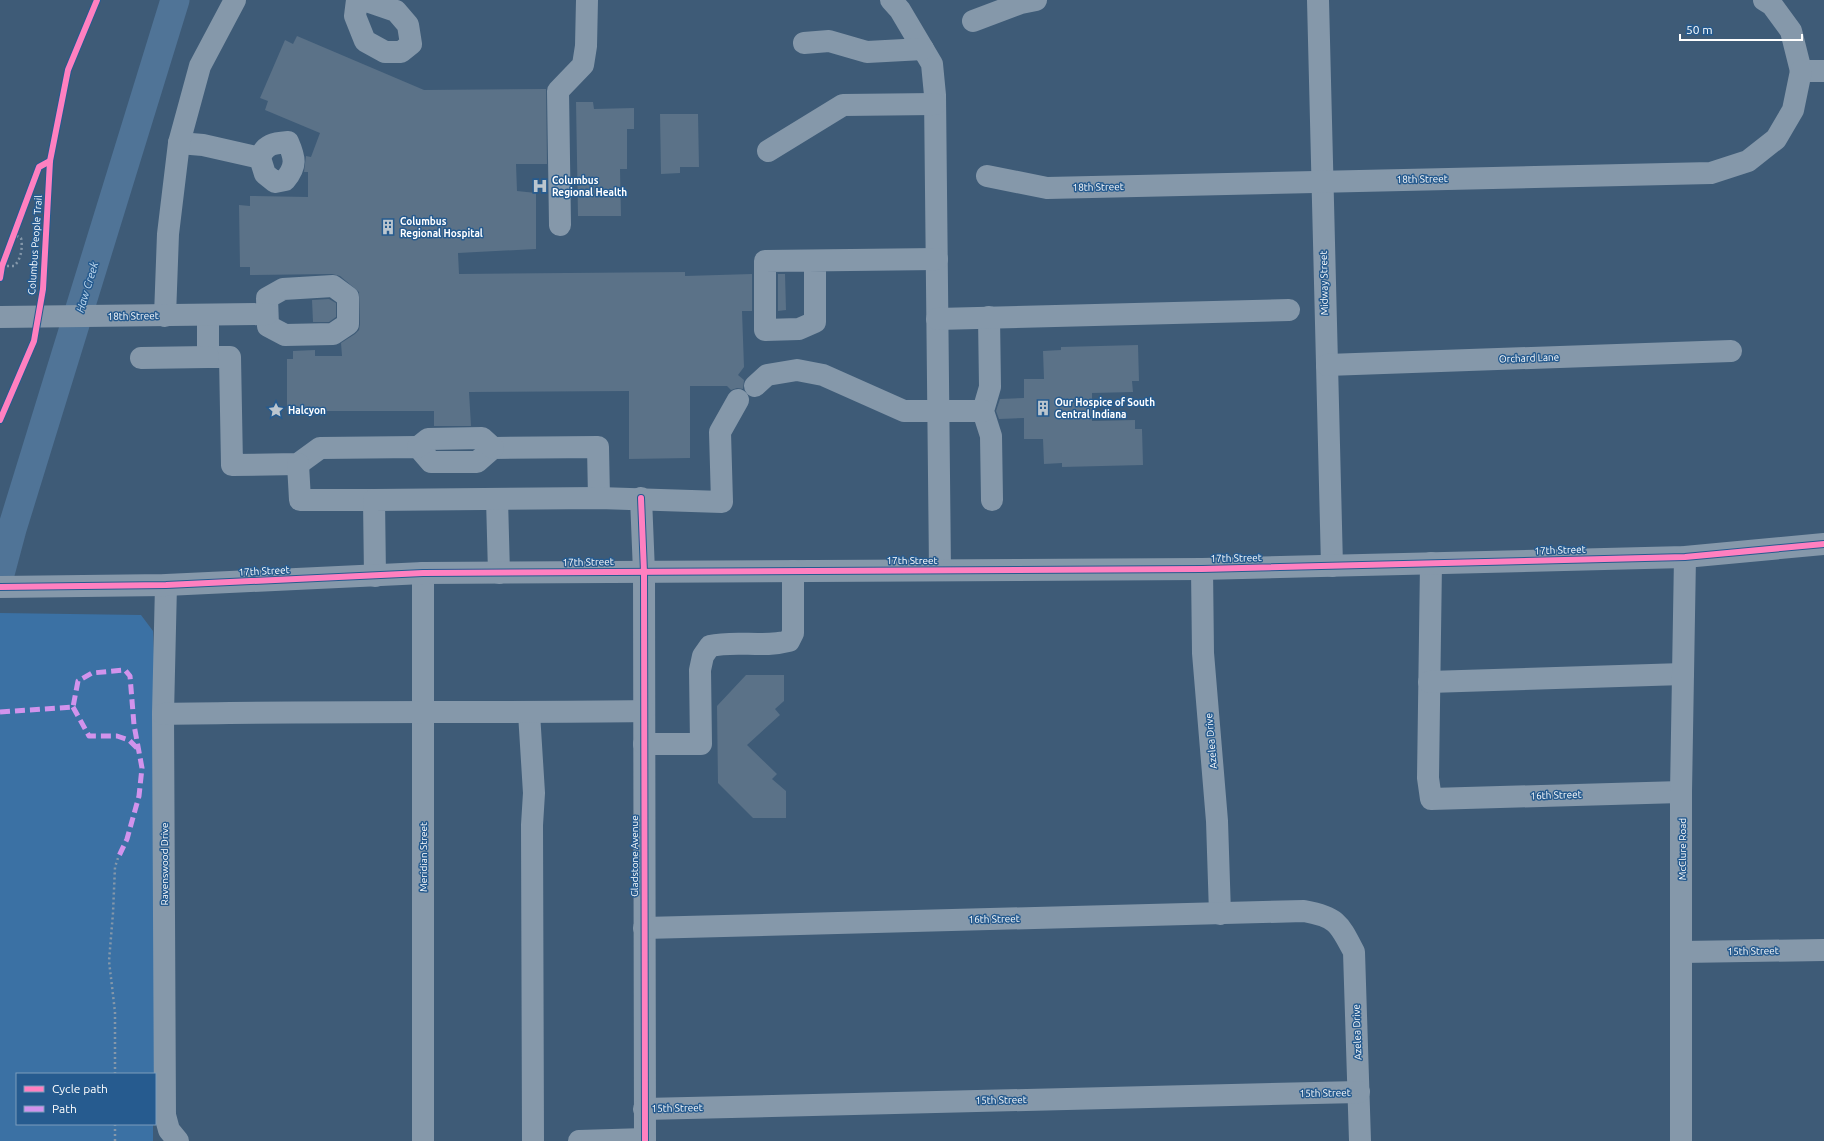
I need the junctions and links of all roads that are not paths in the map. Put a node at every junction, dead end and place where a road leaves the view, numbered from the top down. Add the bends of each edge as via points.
1 (235, 0) edge
2 (357, 0) edge
3 (364, 0) edge
4 (587, 0) edge
5 (891, 0) edge
6 (1036, 0) edge
7 (1318, 0) edge
8 (1764, 0) edge
9 (973, 21) dead end
10 (804, 44) dead end
11 (923, 49) junction
12 (1824, 71) edge
13 (1801, 72) junction
14 (935, 104) junction
15 (179, 143) junction
16 (768, 151) dead end
17 (260, 158) dead end
18 (987, 176) dead end
19 (1322, 182) junction
20 (560, 225) dead end
21 (937, 259) junction
22 (815, 261) dead end
23 (1289, 310) dead end
24 (267, 314) dead end
25 (208, 315) junction
26 (165, 316) junction
27 (3, 317) edge
28 (989, 317) junction
29 (937, 318) junction
30 (1731, 351) dead end
31 (208, 357) junction
32 (141, 358) dead end
33 (1326, 365) junction
34 (755, 386) dead end
35 (738, 400) dead end
36 (938, 412) junction
37 (983, 412) junction
38 (298, 464) junction
39 (599, 498) junction
40 (641, 498) junction
41 (497, 499) junction
42 (374, 500) junction
43 (992, 500) dead end
44 (1824, 544) edge
45 (1685, 557) junction
46 (1431, 563) junction
47 (1332, 566) junction
48 (1202, 569) junction
49 (940, 570) junction
50 (793, 571) junction
51 (644, 572) junction
52 (423, 574) junction
53 (499, 574) junction
54 (375, 576) junction
55 (166, 585) junction
56 (0, 587) edge
57 (1683, 674) junction
58 (1430, 682) junction
59 (644, 711) junction
60 (423, 713) junction
61 (529, 713) junction
62 (163, 714) junction
63 (644, 744) junction
64 (1681, 792) junction
65 (1220, 914) junction
66 (1340, 927) joint
67 (644, 928) junction
68 (1824, 950) edge
69 (1682, 952) junction
70 (1359, 1092) junction
71 (644, 1109) junction
72 (645, 1140) edge
73 (178, 1141) edge
74 (423, 1141) edge
75 (533, 1141) edge
76 (578, 1141) edge
77 (1360, 1141) edge
78 (1681, 1141) edge

1 - 15 street via 200,66
2 - 3 street via 355,16 365,41 385,52 402,52 411,44 408,25 396,11
4 - 20 street via 583,65 558,91
5 - 11 street via 900,10
6 - 9 street
7 - 19 street, Midway Street
8 - 13 street via 1772,5 1791,32
10 - 11 street via 829,41 868,52
11 - 14 street via 932,64
12 - 13 street
13 - 19 street, 18th Street via 1793,110 1776,139 1748,161 1710,173
14 - 16 street via 843,105
14 - 21 street
15 - 17 street via 203,145
15 - 26 street via 168,234
18 - 19 street, 18th Street via 1047,188
19 - 33 street, Midway Street
21 - 22 street
21 - 29 street
23 - 28 street
24 - 25 street, 18th Street
25 - 26 street, 18th Street
25 - 31 street
26 - 27 street, 18th Street
28 - 29 street
28 - 37 street via 990,387
29 - 36 street
30 - 33 street, Orchard Lane
31 - 32 street
31 - 38 street via 230,357 232,465
33 - 47 street, Midway Street
34 - 36 street via 767,375 798,370 823,375 904,412
35 - 40 street via 720,432 722,502
36 - 37 street
36 - 49 street
37 - 43 street via 991,436
38 - 39 street via 320,448 418,447 431,462 477,462 493,448 598,447
38 - 42 street via 300,500
39 - 40 street
39 - 41 street
40 - 51 street, Gladstone Avenue
41 - 42 street
41 - 53 street
42 - 54 street
44 - 45 street, 17th Street
45 - 46 street, 17th Street
45 - 57 street, McClure Road
46 - 47 street, 17th Street
46 - 58 street
47 - 48 street, 17th Street
48 - 49 street, 17th Street
48 - 65 street, Azelea Drive via 1204,653 1217,821
49 - 50 street, 17th Street
50 - 51 street, 17th Street
50 - 63 street via 793,633 789,641 775,645 724,642 710,646 703,656 700,670 701,744
51 - 53 street, 17th Street
51 - 59 street, Gladstone Avenue
52 - 53 street, 17th Street
52 - 54 street, 17th Street
52 - 60 street, Meridian Street
54 - 55 street, 17th Street
55 - 56 street, 17th Street
55 - 62 street, Ravenswood Drive
57 - 58 street
57 - 64 street, McClure Road
58 - 64 street, 16th Street via 1428,778 1431,799
59 - 61 street
59 - 63 street, Gladstone Avenue
60 - 61 street
60 - 62 street
60 - 74 street, Meridian Street
61 - 75 street via 534,793
62 - 73 street, Ravenswood Drive via 165,1115 169,1130
63 - 67 street, Gladstone Avenue
64 - 69 street, McClure Road
65 - 66 street, 16th Street via 1304,911 1324,915
65 - 67 street, 16th Street
66 - 70 street, Azelea Drive via 1354,952
67 - 71 street, Gladstone Avenue
68 - 69 street, 15th Street
69 - 78 street, McClure Road
70 - 71 street, 15th Street
70 - 77 street, Azelea Drive
71 - 72 street, Gladstone Avenue
72 - 76 street

